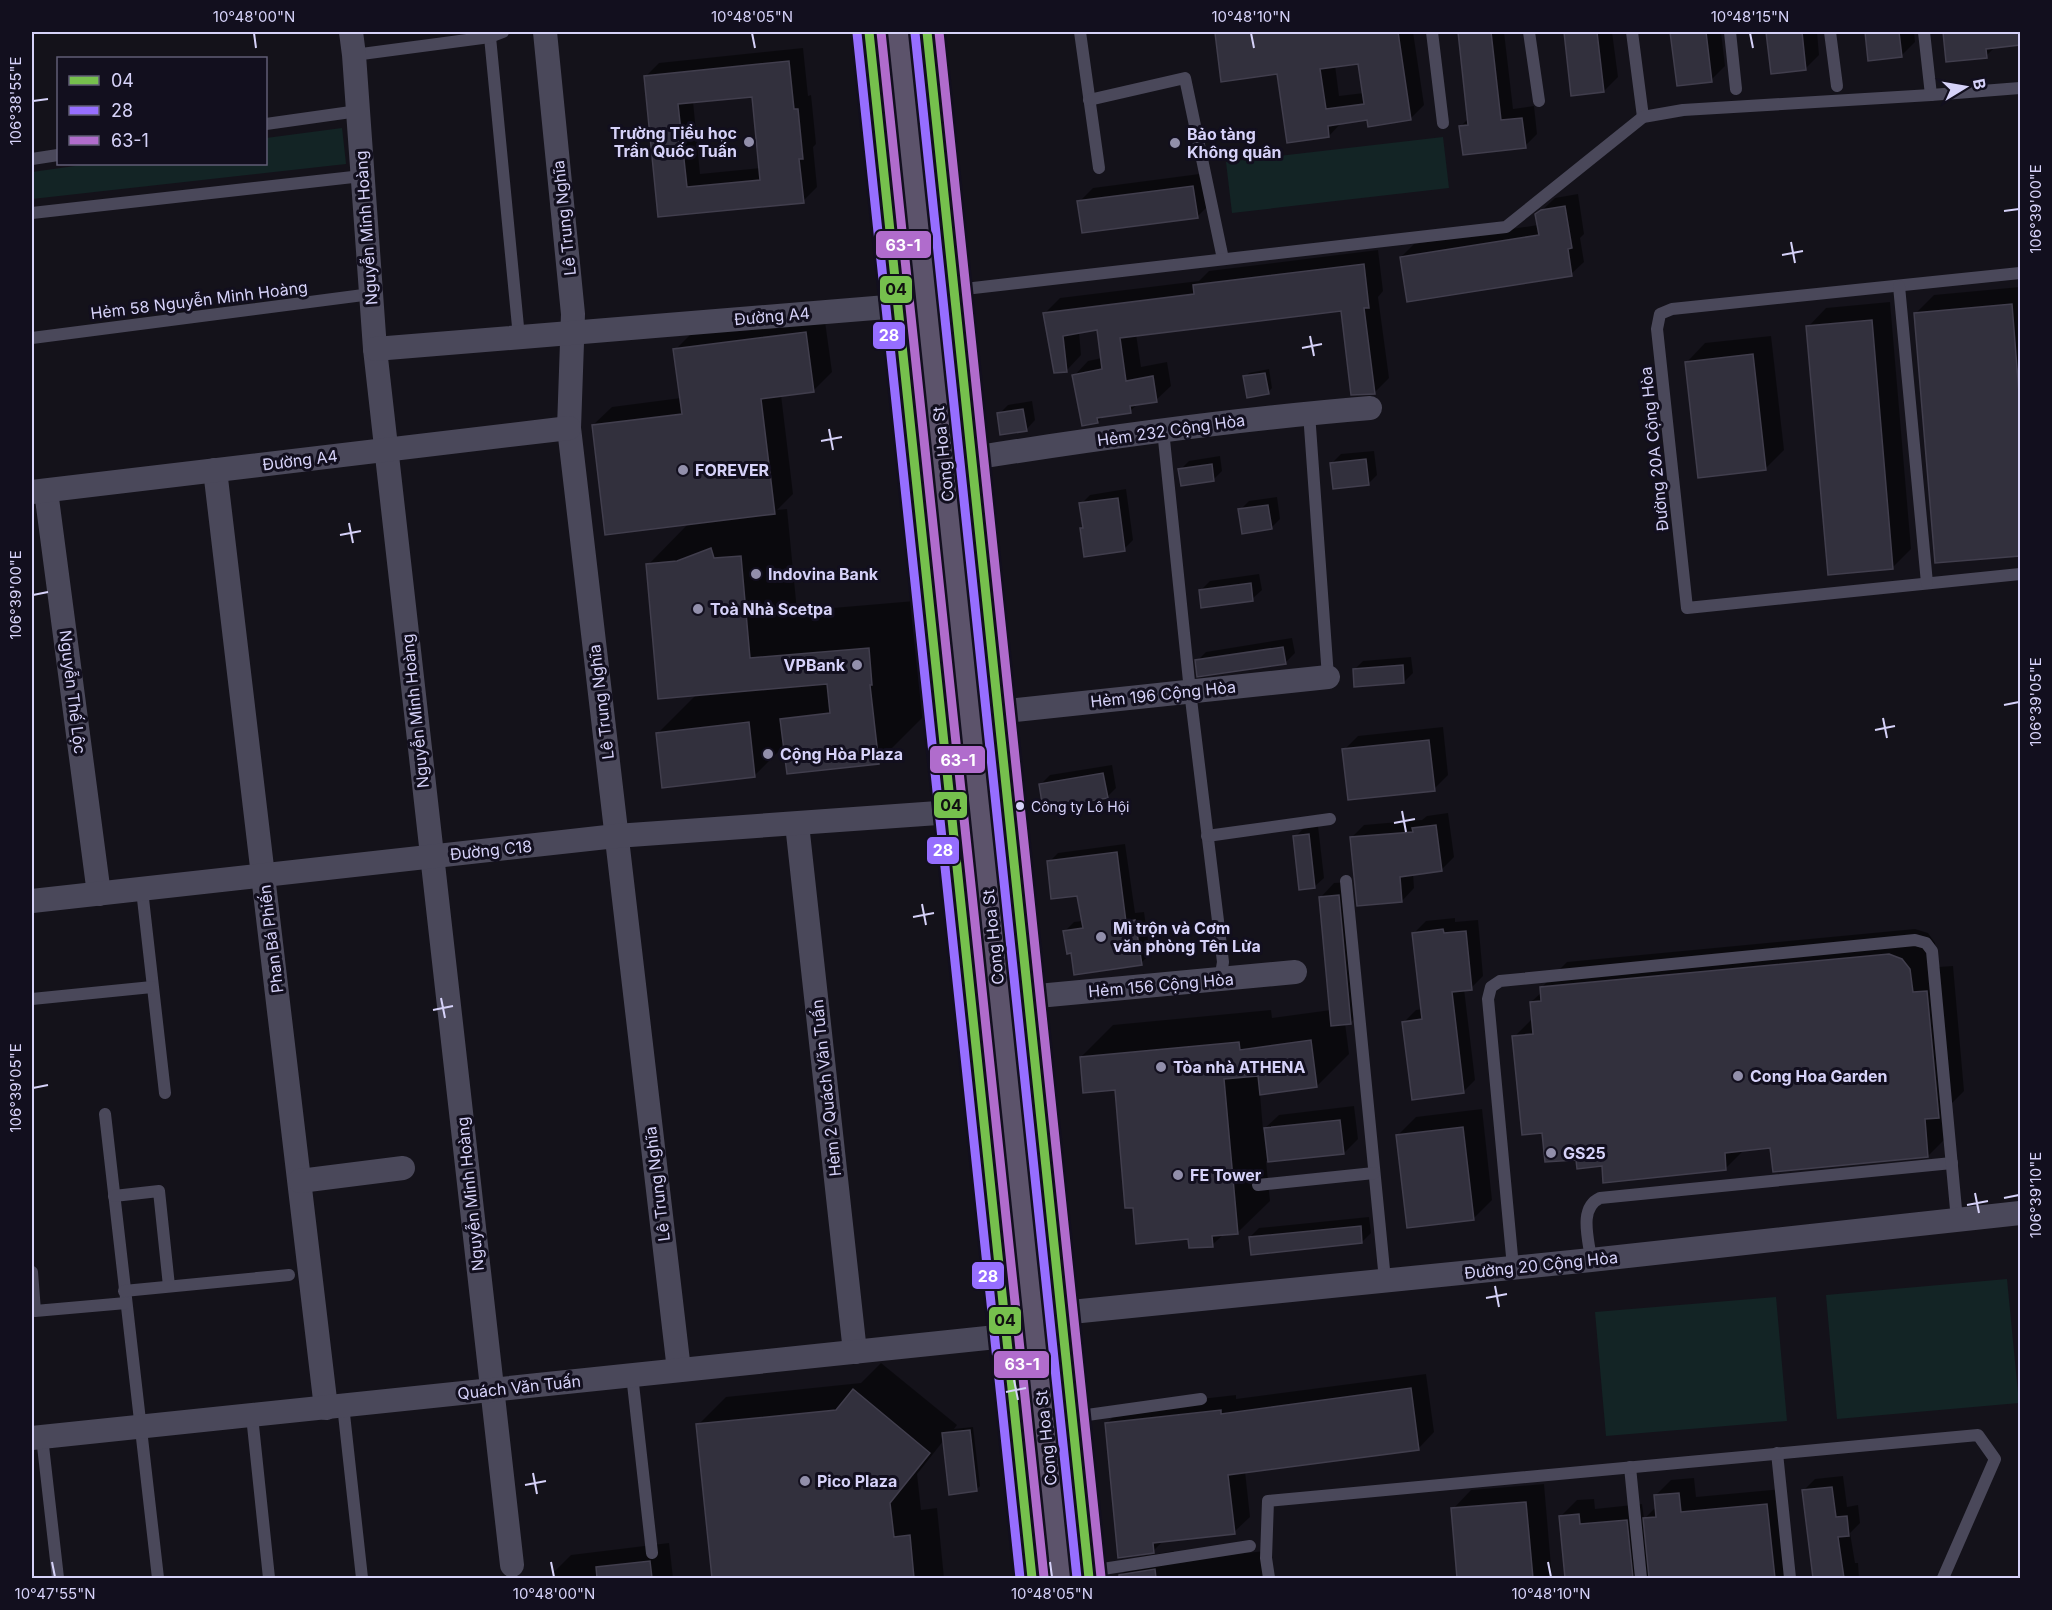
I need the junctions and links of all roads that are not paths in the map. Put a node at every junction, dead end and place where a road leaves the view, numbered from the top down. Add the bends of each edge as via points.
1 (351, 32) edge
2 (503, 32) edge
3 (545, 32) edge
4 (869, 32) edge
5 (897, 32) edge
6 (927, 32) edge
7 (1080, 32) edge
8 (1432, 32) edge
9 (1529, 32) edge
10 (1632, 32) edge
11 (1730, 32) edge
12 (1830, 32) edge
13 (1924, 32) edge
14 (490, 37) junction
15 (354, 55) junction
16 (1837, 86) dead end
17 (2020, 87) edge
18 (1736, 89) dead end
19 (1931, 95) junction
20 (1089, 100) junction
21 (1539, 101) dead end
22 (358, 111) junction
23 (1643, 117) junction
24 (1443, 123) dead end
25 (267, 124) edge
26 (57, 155) edge
27 (32, 159) edge
28 (1099, 168) dead end
29 (362, 176) junction
30 (32, 213) edge
31 (1223, 259) junction
32 (2020, 273) edge
33 (1899, 286) junction
34 (371, 294) junction
35 (927, 297) junction
36 (572, 332) junction
37 (519, 337) junction
38 (32, 338) edge
39 (375, 349) junction
40 (1370, 408) dead end
41 (1309, 413) junction
42 (569, 428) junction
43 (1163, 430) junction
44 (386, 450) junction
45 (973, 458) junction
46 (215, 471) junction
47 (39, 491) edge
48 (2020, 574) edge
49 (1927, 583) junction
50 (1328, 677) joint
51 (1190, 691) junction
52 (997, 712) junction
53 (952, 812) junction
54 (1330, 819) dead end
55 (797, 824) junction
56 (616, 836) junction
57 (1207, 836) junction
58 (432, 857) junction
59 (263, 876) junction
60 (1346, 881) dead end
61 (142, 890) junction
62 (99, 894) junction
63 (32, 902) edge
64 (1295, 972) dead end
65 (1221, 980) junction
66 (152, 987) junction
67 (1027, 997) junction
68 (32, 999) edge
69 (165, 1093) dead end
70 (105, 1114) dead end
71 (1952, 1163) junction
72 (403, 1168) dead end
73 (1374, 1173) junction
74 (300, 1181) junction
75 (1258, 1185) dead end
76 (114, 1196) junction
77 (2020, 1213) edge
78 (1958, 1220) junction
79 (1591, 1260) junction
80 (1513, 1268) junction
81 (32, 1272) edge
82 (289, 1275) dead end
83 (1385, 1280) junction
84 (169, 1287) junction
85 (125, 1297) junction
86 (1061, 1313) junction
87 (1006, 1336) junction
88 (855, 1352) junction
89 (679, 1370) junction
90 (632, 1376) junction
91 (492, 1390) junction
92 (1202, 1399) dead end
93 (334, 1407) junction
94 (252, 1416) junction
95 (1072, 1417) junction
96 (140, 1427) junction
97 (37, 1438) edge
98 (1777, 1453) junction
99 (1630, 1467) junction
100 (1250, 1546) dead end
101 (652, 1553) dead end
102 (512, 1565) dead end
103 (1079, 1576) edge
104 (58, 1578) edge
105 (158, 1578) edge
106 (269, 1578) edge
107 (362, 1578) edge
108 (1032, 1578) edge
109 (1269, 1578) edge
110 (1641, 1578) edge
111 (1790, 1578) edge
112 (1943, 1578) edge

1 - 15 street, Nguyễn Minh Hoàng
2 - 14 lane
3 - 36 street, Lê Trung Nghĩa
4 - 35 main road, Cong Hoa St
5 - 35 main road
6 - 35 main road, Cong Hoa St
7 - 20 lane
8 - 24 lane
9 - 21 lane
10 - 23 lane
11 - 18 lane
12 - 16 lane
13 - 19 lane
14 - 15 lane
14 - 37 lane
15 - 22 street, Nguyễn Minh Hoàng
17 - 19 lane
19 - 23 lane via 1683,110
20 - 28 lane
20 - 31 lane via 1185,78
22 - 25 lane
22 - 29 street, Nguyễn Minh Hoàng
23 - 31 lane via 1506,227
26 - 27 lane
29 - 30 lane
29 - 34 street, Nguyễn Minh Hoàng
31 - 35 lane
32 - 33 lane, Đường 20A Cộng Hòa
33 - 49 lane
33 - 49 lane, Đường 20A Cộng Hòa via 1672,309 1660,314 1657,329 1687,608
34 - 38 lane, Hẻm 58 Nguyễn Minh Hoàng
34 - 39 street, Nguyễn Minh Hoàng
35 - 36 street, Đường A4
35 - 45 main road, Cong Hoa St
35 - 53 main road, Cong Hoa St
35 - 103 main road, Cong Hoa St
36 - 37 street, Đường A4
36 - 42 street, Lê Trung Nghĩa
37 - 39 street, Đường A4
39 - 44 street, Nguyễn Minh Hoàng
40 - 41 street, Hẻm 232 Cộng Hòa
41 - 43 street, Hẻm 232 Cộng Hòa
41 - 50 lane
42 - 44 street, Đường A4
42 - 56 street, Lê Trung Nghĩa
43 - 45 street, Hẻm 232 Cộng Hòa
43 - 51 lane
44 - 46 street, Đường A4
44 - 58 street, Nguyễn Minh Hoàng
45 - 52 main road, Cong Hoa St
46 - 47 street, Đường A4
46 - 59 street, Phan Bá Phiến
47 - 62 street, Nguyễn Thế Lộc
48 - 49 lane, Đường 20A Cộng Hòa
50 - 51 street, Hẻm 196 Cộng Hòa
51 - 52 street, Hẻm 196 Cộng Hòa
51 - 57 lane
52 - 67 main road, Cong Hoa St
53 - 55 street, Đường C18
53 - 87 main road, Cong Hoa St
54 - 57 lane
55 - 56 street, Đường C18
55 - 88 street, Hẻm 2 Quách Văn Tuấn
56 - 58 street, Đường C18
56 - 89 street, Lê Trung Nghĩa
57 - 65 lane
58 - 59 street, Đường C18
58 - 91 street, Nguyễn Minh Hoàng
59 - 61 street, Đường C18
59 - 74 street, Phan Bá Phiến
60 - 73 lane
61 - 62 street, Đường C18
61 - 66 lane
62 - 63 street, Đường C18
64 - 65 street, Hẻm 156 Cộng Hòa
65 - 67 street, Hẻm 156 Cộng Hòa
66 - 68 lane
66 - 69 lane
67 - 86 main road, Cong Hoa St
70 - 76 lane
71 - 78 lane
71 - 79 lane via 1600,1198 1588,1208
71 - 80 lane via 1932,951 1926,943 1915,940 1500,981 1491,987 1488,999
72 - 74 street
73 - 75 lane
73 - 83 lane
74 - 93 street, Phan Bá Phiến
76 - 84 lane via 159,1191
76 - 85 lane
77 - 78 street, Đường 20 Cộng Hòa
78 - 79 street, Đường 20 Cộng Hòa
79 - 80 street, Đường 20 Cộng Hòa
80 - 83 street, Đường 20 Cộng Hòa
81 - 85 lane via 35,1311
82 - 84 lane
83 - 86 street, Đường 20 Cộng Hòa
84 - 85 lane
85 - 96 lane
86 - 95 main road, Cong Hoa St
87 - 88 street, Quách Văn Tuấn
87 - 108 main road, Cong Hoa St
88 - 89 street, Quách Văn Tuấn
89 - 90 street, Quách Văn Tuấn
90 - 91 street, Quách Văn Tuấn
90 - 101 lane
91 - 93 street, Quách Văn Tuấn
91 - 102 street, Nguyễn Minh Hoàng
92 - 95 lane
93 - 94 street, Quách Văn Tuấn
93 - 107 lane
94 - 96 street, Quách Văn Tuấn
94 - 106 lane
95 - 103 main road, Cong Hoa St
96 - 97 street, Quách Văn Tuấn
96 - 105 lane
97 - 104 lane
98 - 99 lane
98 - 111 lane
98 - 112 lane via 1978,1435 1995,1459
99 - 109 lane via 1268,1501
99 - 110 lane
100 - 103 lane

